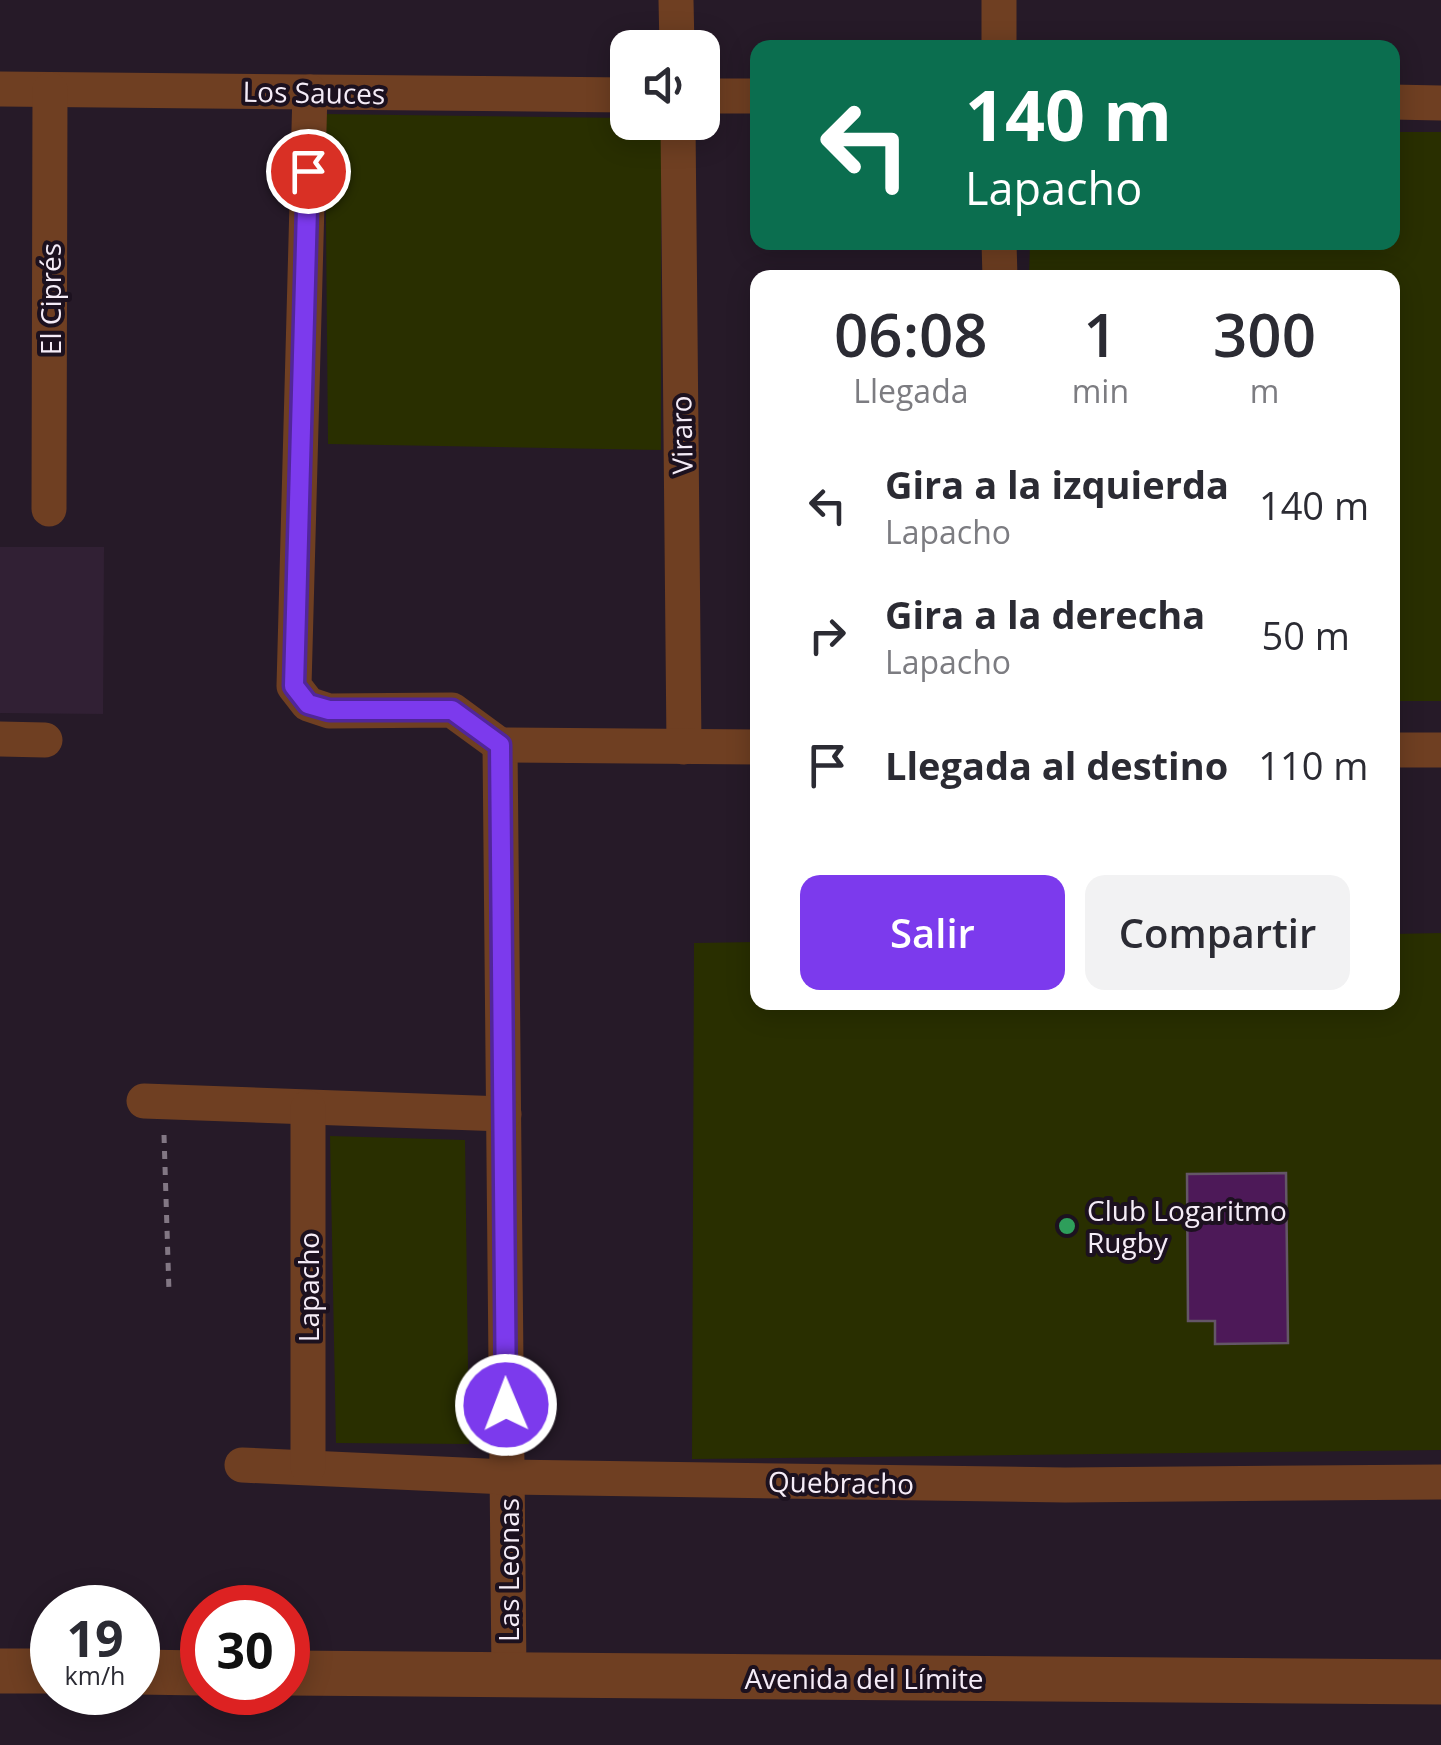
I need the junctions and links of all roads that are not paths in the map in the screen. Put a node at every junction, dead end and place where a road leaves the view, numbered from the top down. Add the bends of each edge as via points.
1 (676, 0) edge
2 (1000, 0) edge
3 (677, 30) edge
4 (999, 40) edge
5 (0, 89) edge
6 (50, 90) junction
7 (310, 92) junction
8 (610, 95) edge
9 (720, 96) edge
10 (750, 96) edge
11 (1400, 102) edge
12 (1441, 103) edge
13 (678, 140) edge
14 (49, 509) dead end
15 (0, 739) edge
16 (44, 740) dead end
17 (500, 745) junction
18 (684, 747) junction
19 (750, 748) edge
20 (1400, 750) edge
21 (1441, 750) edge
22 (154, 1102) road end
23 (308, 1108) junction
24 (504, 1114) junction
25 (242, 1465) dead end
26 (308, 1466) junction
27 (507, 1478) junction
28 (1441, 1482) edge
29 (0, 1671) edge
30 (30, 1671) edge
31 (310, 1673) edge
32 (509, 1675) junction
33 (1441, 1682) edge

1 - 3 street
2 - 4 street
5 - 6 street, Los Sauces
6 - 7 street, Los Sauces
6 - 14 street, El Ciprés
7 - 8 street, Los Sauces
7 - 17 street via 294,686 308,704 329,710 452,710
9 - 10 street
11 - 12 street
13 - 18 street, Viraro
15 - 16 street
17 - 18 street
17 - 24 street, Las Leonas
18 - 19 street
20 - 21 street
22 - 23 street
23 - 24 street
23 - 26 street, Lapacho
24 - 27 street, Las Leonas
25 - 26 street, Quebracho
26 - 27 street, Quebracho
27 - 28 street, Quebracho
27 - 32 street, Las Leonas
29 - 30 street
31 - 32 street, Avenida del Límite
32 - 33 street, Avenida del Límite

